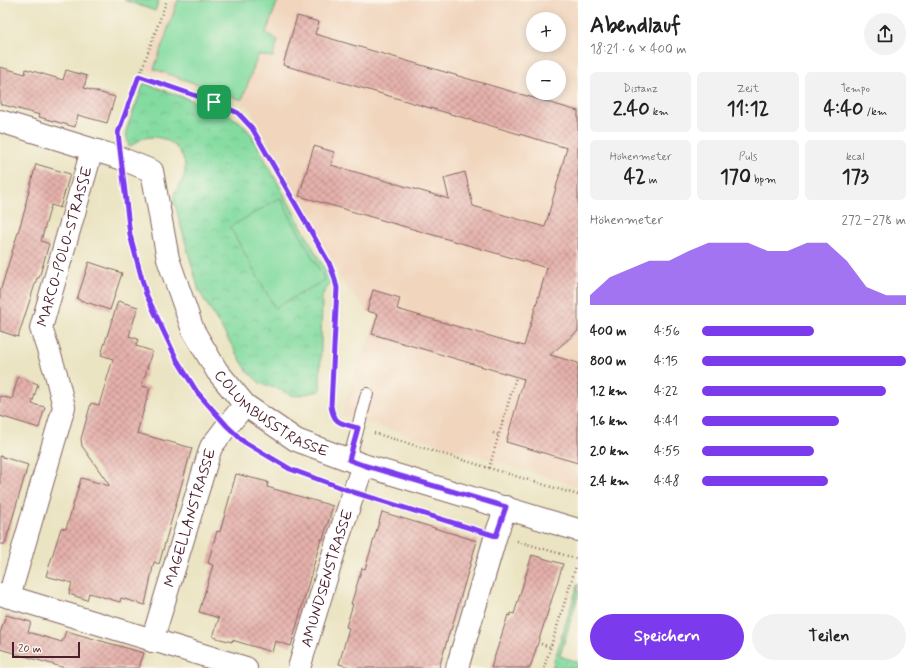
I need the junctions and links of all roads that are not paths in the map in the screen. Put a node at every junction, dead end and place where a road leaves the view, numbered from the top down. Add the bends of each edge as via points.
1 (0, 121) edge
2 (92, 150) junction
3 (367, 394) dead end
4 (245, 405) junction
5 (356, 463) junction
6 (506, 507) junction
7 (578, 530) edge
8 (5, 595) edge
9 (152, 640) junction
10 (246, 668) edge
11 (299, 668) edge
12 (457, 668) edge

1 - 2 street
2 - 4 street, COLUMBUSSTRASSE via 152,171 168,259 193,330 217,371
2 - 8 street, MARCO-POLO-STRASSE via 41,328 64,407
3 - 5 lane via 358,428
4 - 5 street, COLUMBUSSTRASSE via 296,440
4 - 9 street, MAGELLANSTRASSE via 210,447
5 - 6 street, COLUMBUSSTRASSE
5 - 11 street, AMUNDSENSTRASSE via 353,492
6 - 7 street, COLUMBUSSTRASSE
6 - 12 street
8 - 9 street
9 - 10 street

